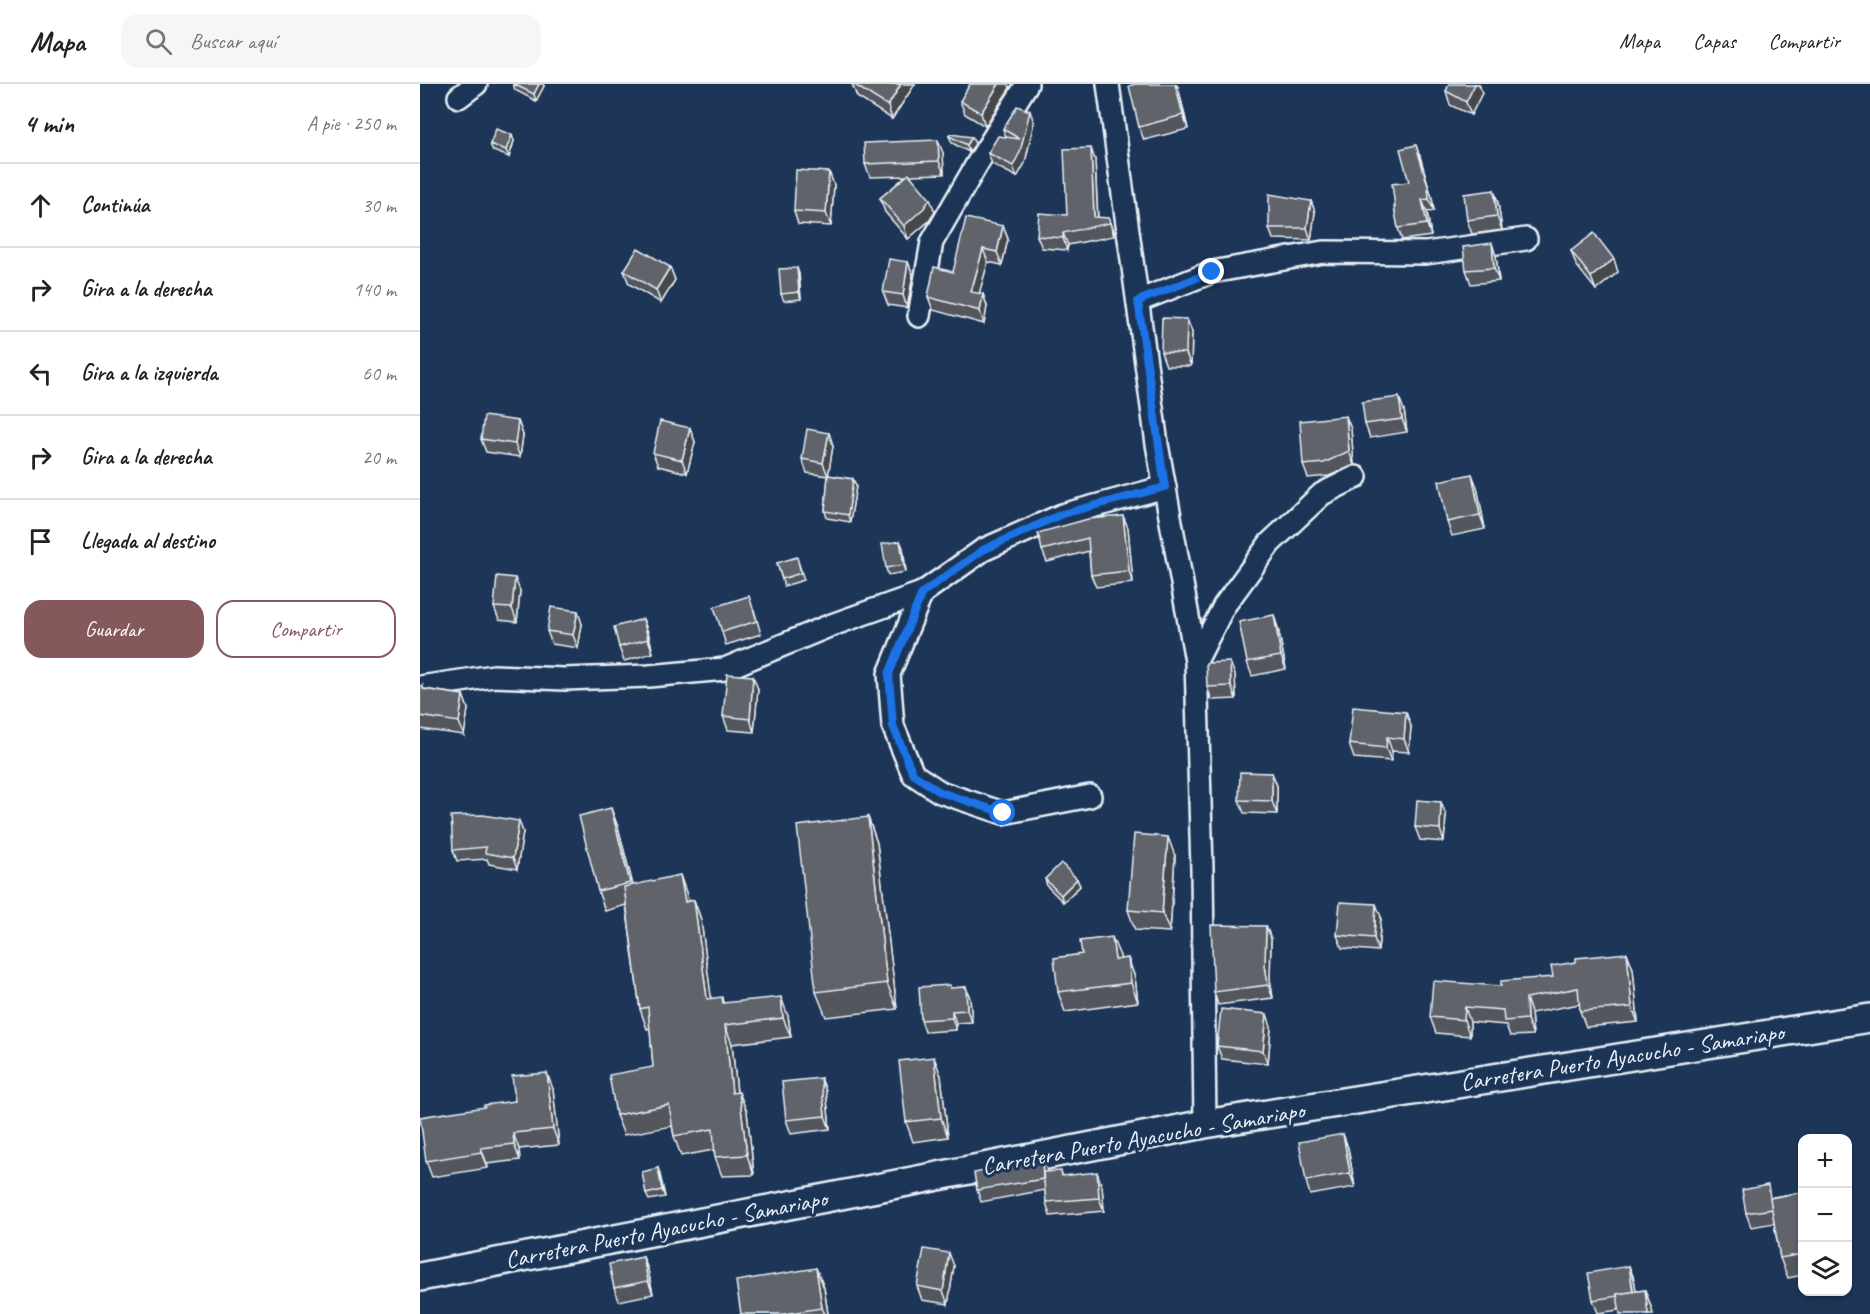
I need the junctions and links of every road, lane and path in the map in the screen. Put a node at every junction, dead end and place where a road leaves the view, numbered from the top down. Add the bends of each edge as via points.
1 (476, 84) edge
2 (1027, 84) edge
3 (1108, 84) edge
4 (459, 97) dead end
5 (1526, 239) dead end
6 (1138, 301) junction
7 (919, 316) dead end
8 (1356, 477) dead end
9 (1165, 487) junction
10 (922, 593) junction
11 (1196, 661) junction
12 (420, 687) edge
13 (1090, 795) dead end
14 (1870, 1018) edge
15 (1204, 1124) junction
16 (420, 1277) edge

1 - 4 street
2 - 7 street via 932,242
3 - 6 street
5 - 6 street via 1426,253 1323,252 1212,272
6 - 9 street
8 - 11 street via 1322,494 1270,543 1224,606
9 - 10 street via 1062,514 983,550
9 - 11 street
10 - 12 street via 725,669 574,679 494,676
10 - 13 street via 889,674 893,726 913,774 940,792 1003,813
11 - 15 street
14 - 15 street, Carretera Puerto Ayacucho - Samariapo
15 - 16 street, Carretera Puerto Ayacucho - Samariapo

